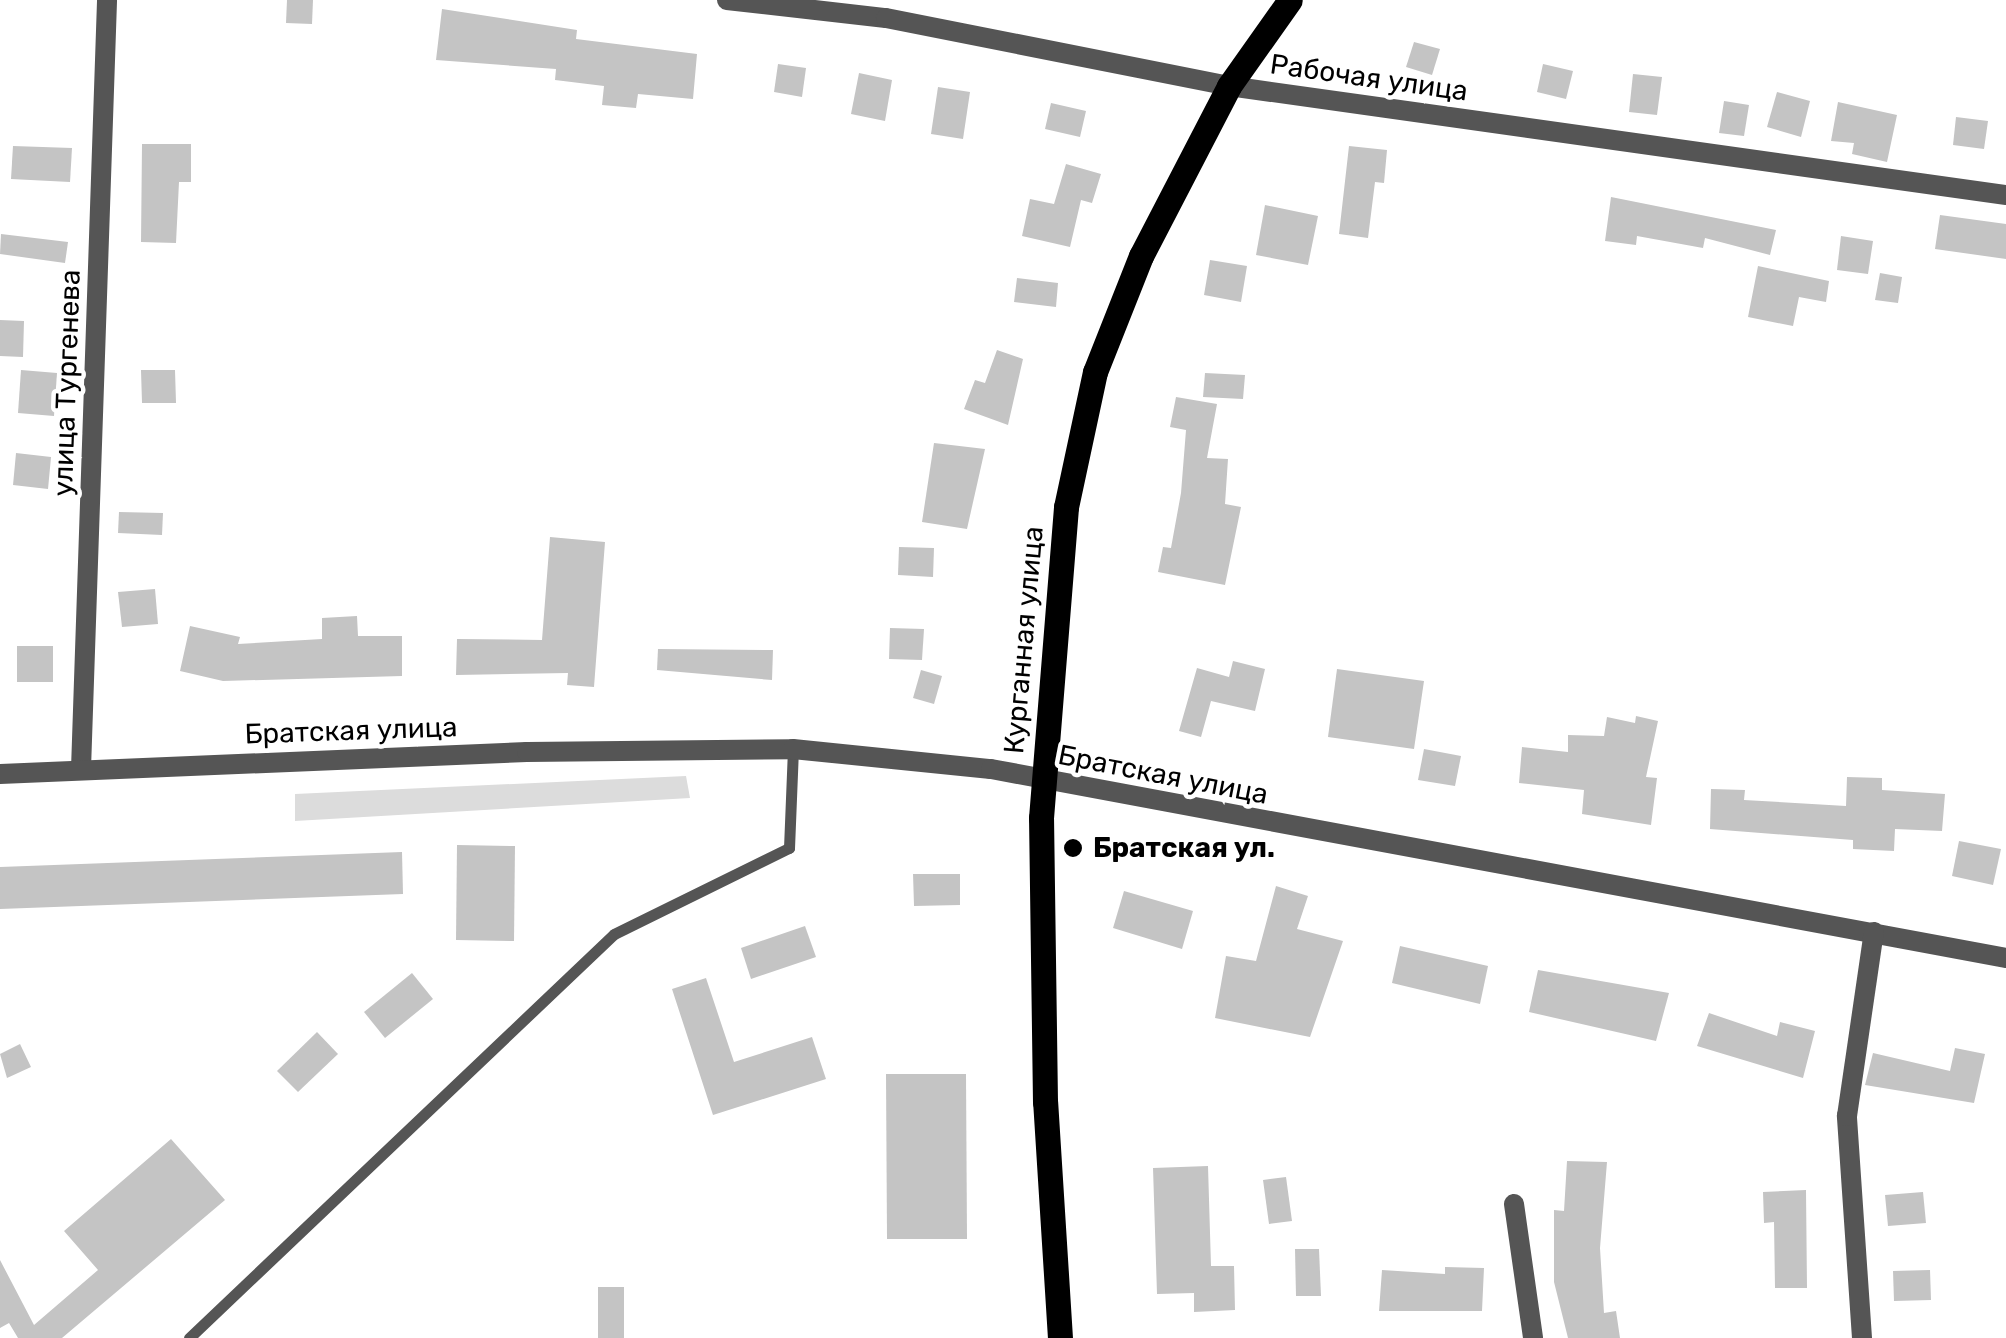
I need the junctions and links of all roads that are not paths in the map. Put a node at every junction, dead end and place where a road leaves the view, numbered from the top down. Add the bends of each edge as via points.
1 (107, 0) edge
2 (728, 0) edge
3 (1290, 0) edge
4 (1229, 86) junction
5 (2006, 195) edge
6 (793, 749) junction
7 (81, 769) junction
8 (0, 774) edge
9 (1042, 781) junction
10 (1874, 932) junction
11 (2006, 958) edge
12 (1514, 1204) dead end
13 (189, 1338) edge
14 (1060, 1338) edge
15 (1533, 1338) edge
16 (1862, 1338) edge

1 - 7 street, улица Тургенева
2 - 4 street, Рабочая улица via 886,18
3 - 4 main road, Курганная улица
4 - 5 street, Рабочая улица
4 - 9 main road, Курганная улица via 1141,256 1095,372 1066,507
6 - 7 street, Братская улица
6 - 9 street, Братская улица
6 - 13 lane via 789,848 614,934
7 - 8 street, Братская улица
9 - 10 street, Братская улица
9 - 14 main road, Курганная улица via 1045,1102
10 - 11 street, Братская улица
10 - 16 street via 1847,1116
12 - 15 street

